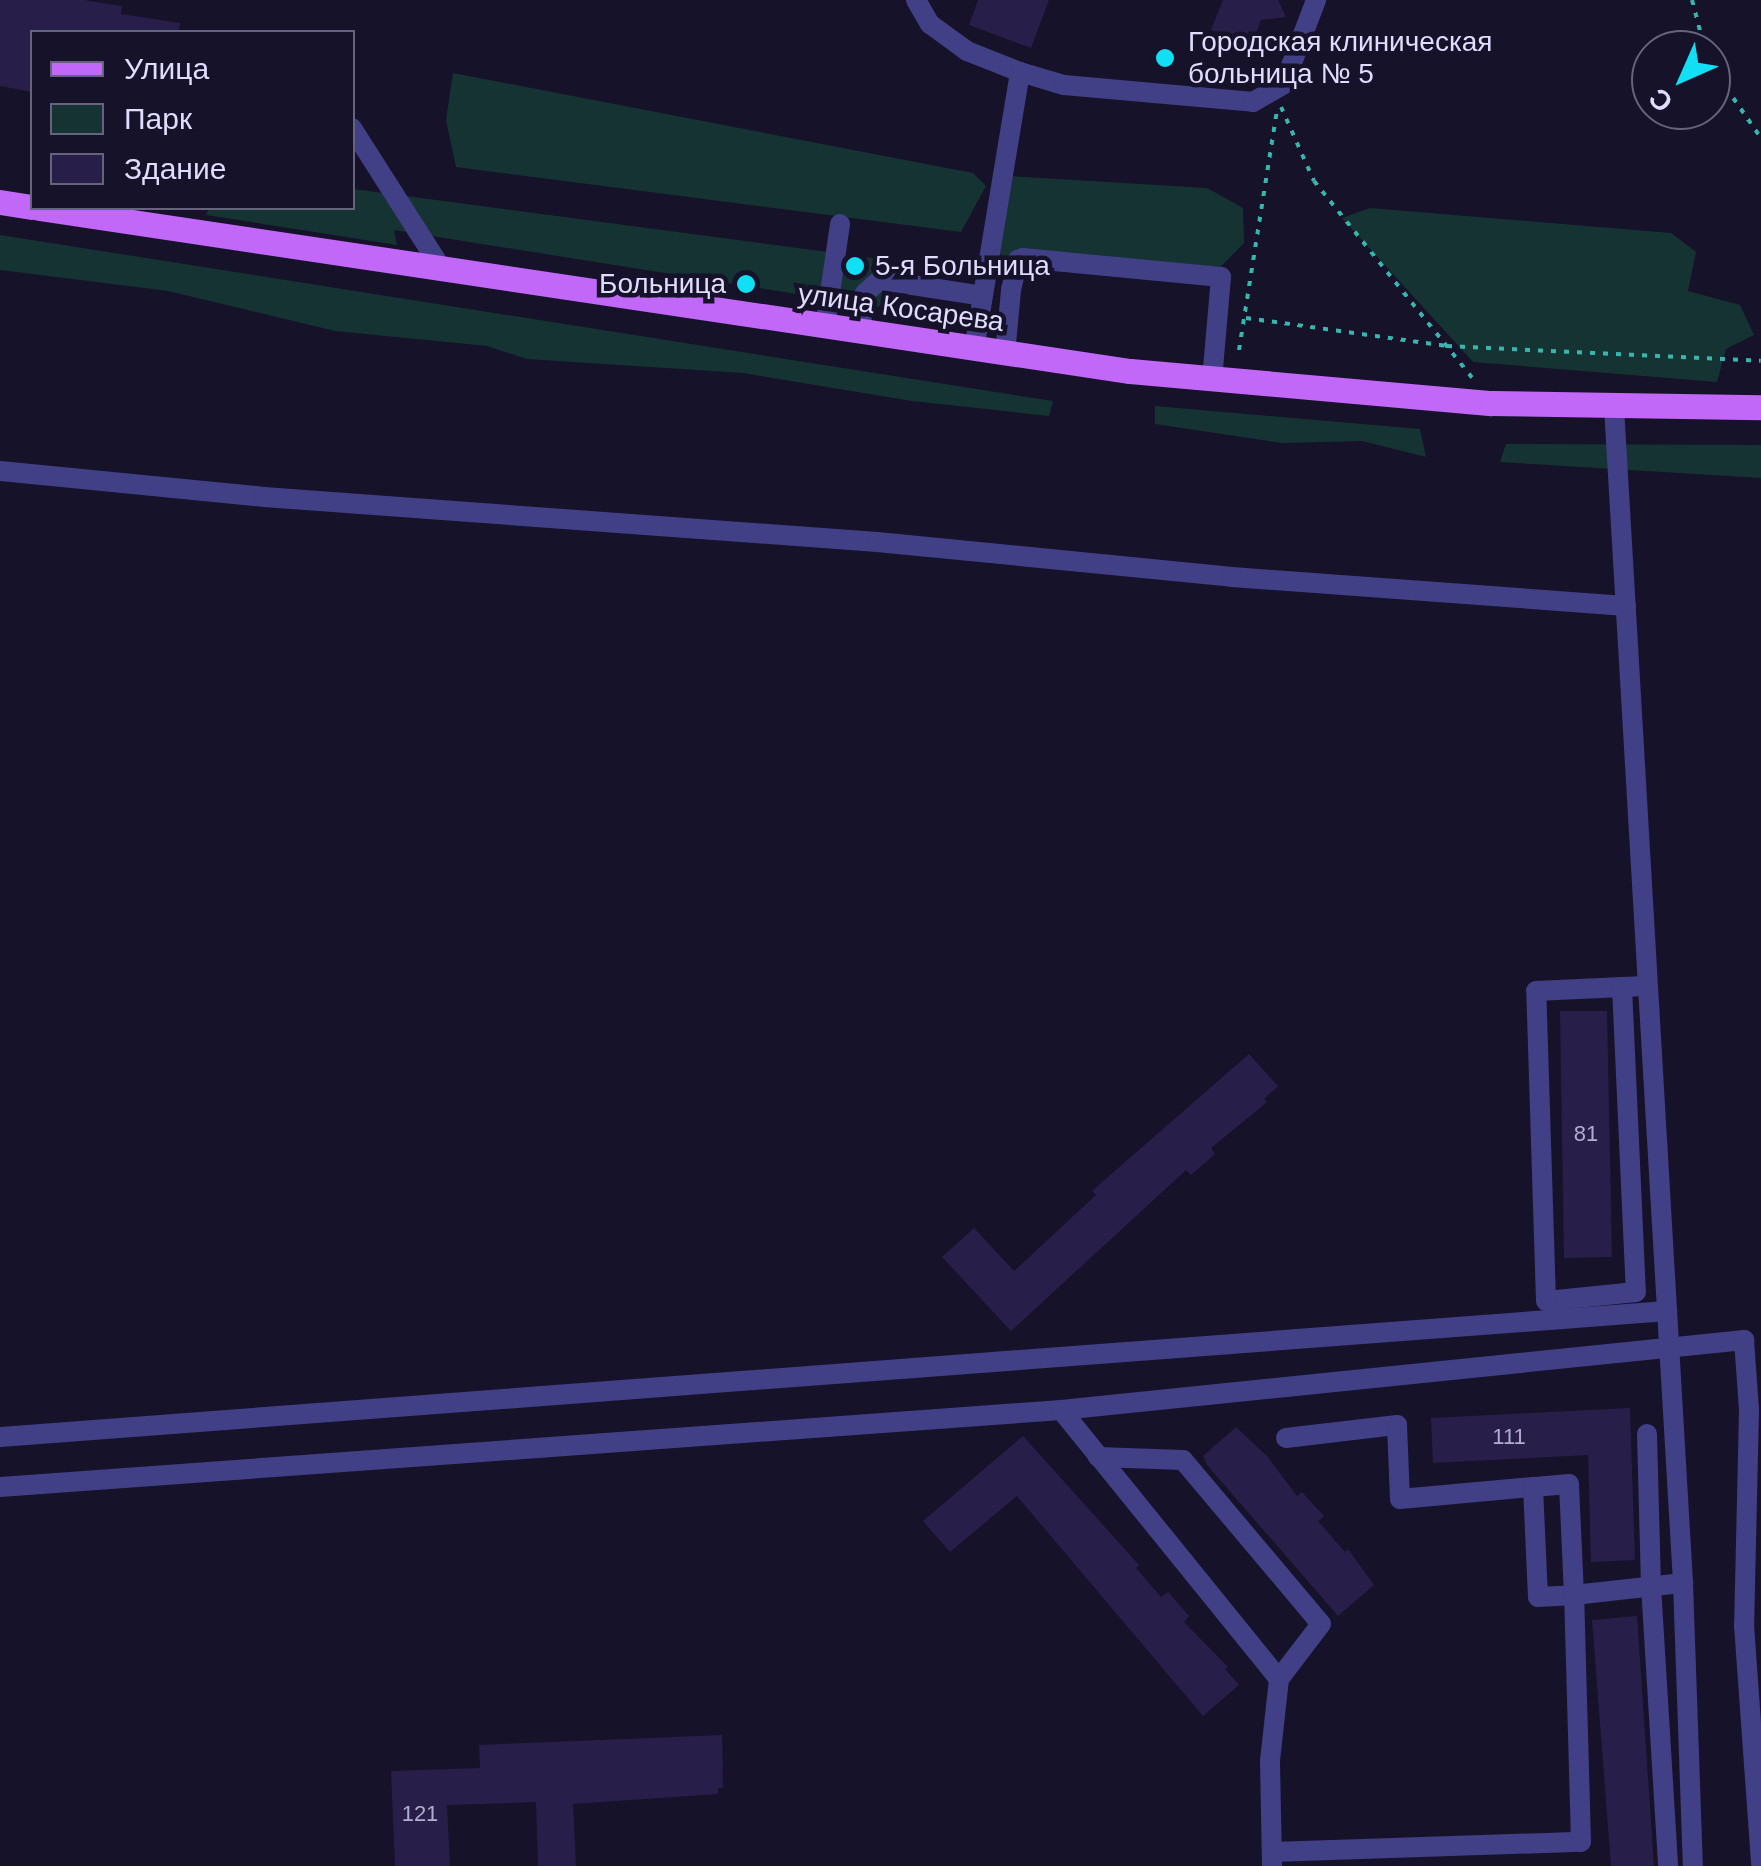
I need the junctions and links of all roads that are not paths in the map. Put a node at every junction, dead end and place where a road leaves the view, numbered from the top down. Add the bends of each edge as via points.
1 (916, 0) edge
2 (1316, 0) edge
3 (1020, 72) junction
4 (355, 133) edge
5 (0, 202) edge
6 (30, 206) edge
7 (76, 210) edge
8 (155, 216) edge
9 (840, 224) dead end
10 (444, 270) junction
11 (983, 296) junction
12 (825, 327) junction
13 (860, 332) junction
14 (974, 350) junction
15 (1005, 354) junction
16 (1212, 378) junction
17 (1614, 407) junction
18 (1761, 407) edge
19 (0, 471) edge
20 (1626, 606) junction
21 (1648, 986) junction
22 (1622, 987) junction
23 (1667, 1311) junction
24 (1669, 1350) junction
25 (1061, 1410) junction
26 (1647, 1434) dead end
27 (0, 1436) edge
28 (1286, 1438) dead end
29 (1098, 1457) junction
30 (0, 1487) edge
31 (1533, 1487) junction
32 (1683, 1583) junction
33 (1651, 1586) junction
34 (1574, 1596) junction
35 (1752, 1625) edge
36 (1279, 1679) junction
37 (1272, 1859) edge
38 (1761, 1865) edge
39 (1668, 1866) edge
40 (1693, 1866) edge

1 - 3 lane via 930,24 967,51
2 - 3 lane via 1284,84 1253,102 1064,85
3 - 11 lane
4 - 10 lane
5 - 6 main road, улица Косарева
7 - 8 main road, улица Косарева
8 - 10 main road, улица Косарева
9 - 12 lane
10 - 12 main road, улица Косарева
11 - 13 lane via 880,280 865,294
11 - 14 lane
12 - 13 main road, улица Косарева
13 - 14 main road, улица Косарева
14 - 15 main road, улица Косарева
15 - 16 main road, улица Косарева
15 - 16 lane via 1011,290 1023,258 1221,276
16 - 17 main road, улица Косарева
17 - 18 main road, улица Косарева
17 - 20 lane
19 - 20 lane
20 - 21 lane
21 - 22 lane
21 - 23 lane
22 - 22 lane via 1536,991 1546,1301 1636,1292
23 - 24 lane
23 - 27 lane
24 - 25 lane
24 - 32 lane
24 - 35 lane via 1744,1340
25 - 29 lane
25 - 30 lane
26 - 33 lane
28 - 31 lane via 1397,1425 1400,1499
29 - 36 lane
29 - 36 lane via 1183,1460 1321,1624
31 - 34 lane via 1538,1597
31 - 34 lane via 1569,1484
32 - 33 lane
32 - 40 lane
33 - 34 lane
33 - 39 lane
34 - 37 lane via 1581,1842
35 - 38 lane
36 - 37 lane via 1270,1761

